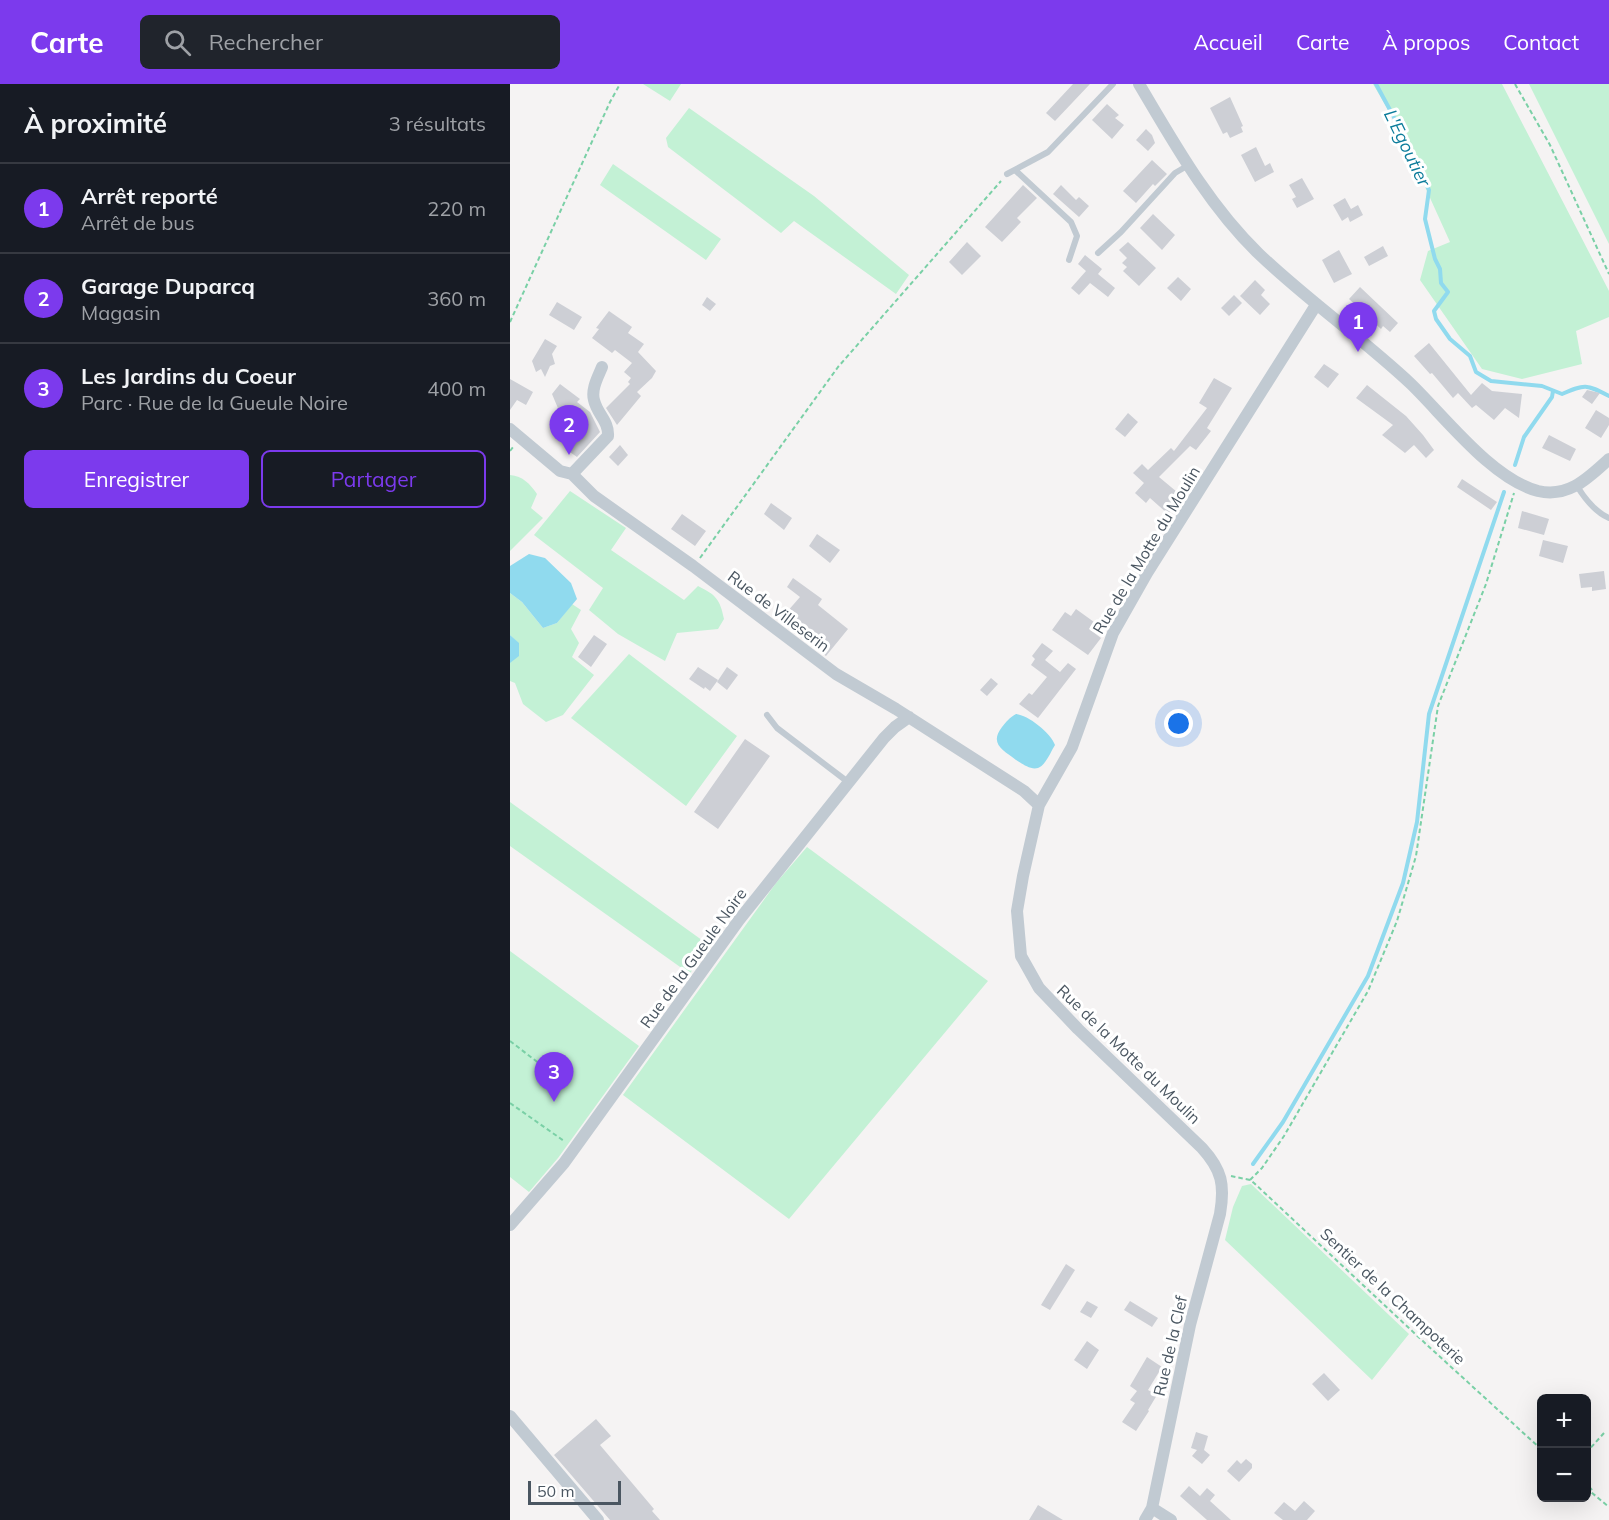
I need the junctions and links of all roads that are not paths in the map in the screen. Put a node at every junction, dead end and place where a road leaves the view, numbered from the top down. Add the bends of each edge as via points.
1 (1113, 84) edge
2 (1139, 84) edge
3 (1187, 166) junction
4 (1015, 170) junction
5 (1007, 174) road end
6 (1098, 253) dead end
7 (1069, 260) dead end
8 (1316, 305) junction
9 (602, 367) dead end
10 (510, 429) edge
11 (1609, 459) edge
12 (572, 474) junction
13 (1576, 486) junction
14 (1609, 518) edge
15 (767, 715) dead end
16 (909, 717) junction
17 (849, 783) junction
18 (1040, 806) junction
19 (1221, 1178) joint
20 (510, 1225) edge
21 (510, 1416) edge
22 (1152, 1508) junction
23 (598, 1520) edge
24 (1145, 1520) edge
25 (1171, 1520) edge

1 - 4 lane via 1053,147
2 - 3 street
3 - 6 lane via 1175,173
3 - 8 street via 1257,253
4 - 5 lane
4 - 7 lane via 1071,222 1077,236
8 - 13 street via 1410,384 1512,480 1551,493
8 - 18 street, Rue de la Motte du Moulin via 1113,633 1072,747
9 - 12 street via 593,394 609,429 608,436
10 - 12 street, Rue de Villeserin via 560,471
11 - 13 street
12 - 16 street, Rue de Villeserin via 594,496 836,674
13 - 14 lane via 1589,504
15 - 17 lane via 777,728
16 - 17 street, Rue de la Gueule Noire via 895,726
16 - 18 street, Rue de Villeserin via 1024,791
17 - 20 street, Rue de la Gueule Noire via 739,920 564,1163
18 - 19 street, Rue de la Motte du Moulin via 1017,911 1021,956 1039,988 1202,1148
19 - 22 street, Rue de la Clef via 1220,1214 1190,1325
21 - 23 street
22 - 24 street, Rue de la Clef
22 - 25 street

